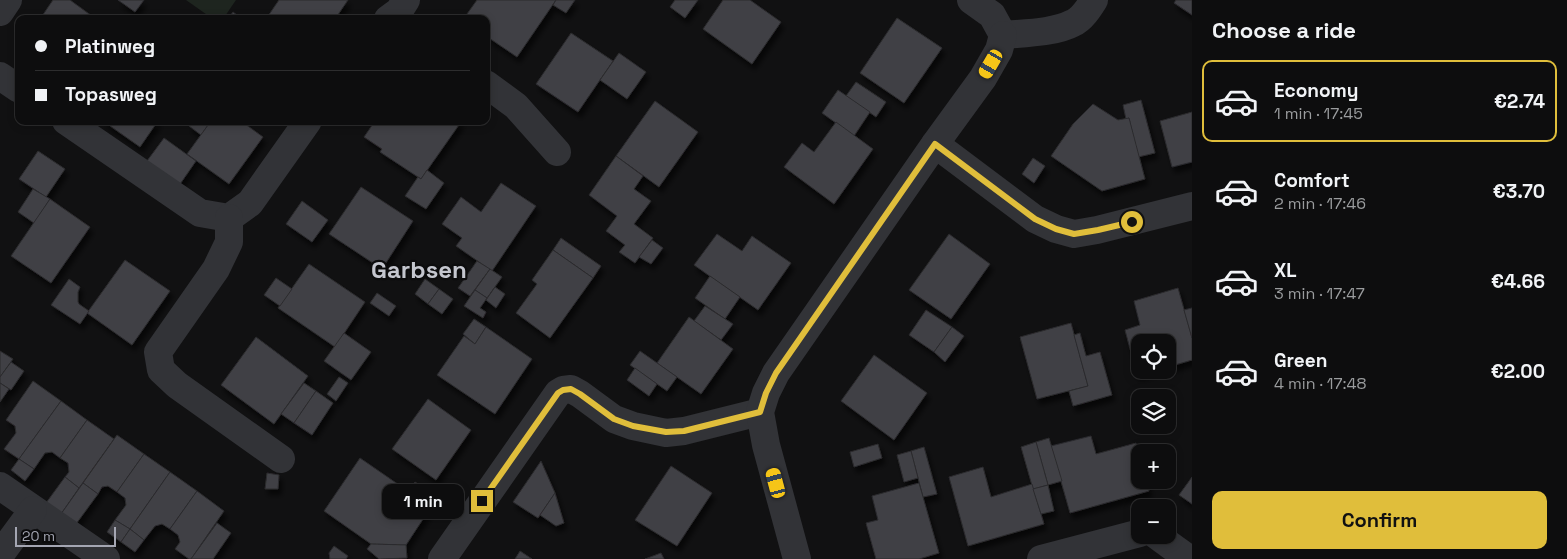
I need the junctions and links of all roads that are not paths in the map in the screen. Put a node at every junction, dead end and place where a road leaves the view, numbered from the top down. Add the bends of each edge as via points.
1 (8, 0) edge
2 (971, 0) edge
3 (1094, 0) edge
4 (0, 12) edge
5 (1003, 35) junction
6 (0, 76) edge
7 (15, 86) edge
8 (490, 87) edge
9 (72, 125) edge
10 (305, 125) edge
11 (935, 144) junction
12 (557, 152) dead end
13 (1192, 206) edge
14 (229, 218) junction
15 (760, 412) junction
16 (281, 459) dead end
17 (0, 486) edge
18 (33, 510) junction
19 (1131, 535) edge
20 (1168, 544) edge
21 (0, 556) edge
22 (106, 559) edge
23 (442, 559) edge
24 (796, 559) edge
25 (1041, 559) edge
26 (1189, 559) edge

1 - 4 street
2 - 5 street via 992,15
3 - 5 street via 1074,23 1061,28
5 - 11 street via 999,50 983,78
6 - 7 street
8 - 12 street via 516,106
9 - 14 street via 200,213
10 - 14 street via 250,203
11 - 13 street via 1035,219 1074,234
11 - 15 street via 776,373
14 - 16 street via 229,242 216,269 158,352 159,361 161,370 177,386
15 - 23 street via 684,431 666,432 614,419 580,394 571,389 563,390 522,442
15 - 24 street
17 - 18 street
18 - 21 street
18 - 22 street
19 - 25 street
20 - 26 street

